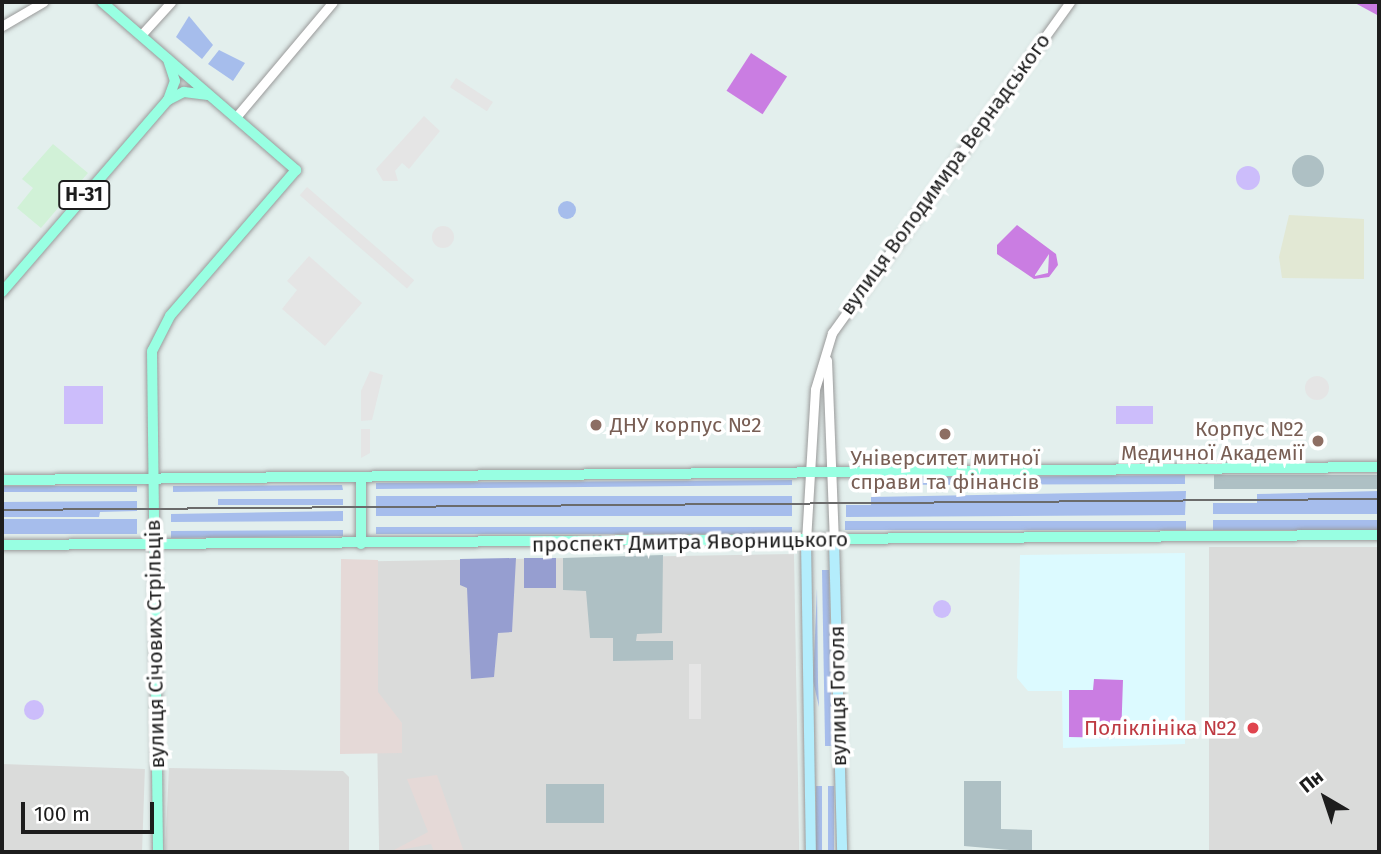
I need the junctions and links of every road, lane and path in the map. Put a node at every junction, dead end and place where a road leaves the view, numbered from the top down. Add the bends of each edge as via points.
1 (43, 2) edge
2 (102, 2) edge
3 (170, 2) edge
4 (333, 2) edge
5 (1070, 2) edge
6 (2, 26) edge
7 (141, 35) junction
8 (164, 54) junction
9 (213, 98) junction
10 (168, 100) junction
11 (236, 117) junction
12 (2, 292) edge
13 (826, 351) junction
14 (1379, 467) edge
15 (830, 472) junction
16 (811, 473) junction
17 (361, 477) junction
18 (153, 478) junction
19 (2, 480) edge
20 (1379, 536) edge
21 (834, 540) junction
22 (806, 541) junction
23 (155, 544) junction
24 (361, 544) junction
25 (2, 545) edge
26 (158, 852) edge
27 (811, 852) edge
28 (842, 852) edge

1 - 6 street
2 - 7 main road
3 - 7 street
4 - 11 street
5 - 13 street, вулиця Володимира Вернадського via 861,287
7 - 8 main road
8 - 9 main road
8 - 10 main road via 175,80
9 - 10 main road via 195,91
9 - 11 main road
10 - 12 main road, Н-31
11 - 18 main road, вулиця Січових Стрільців via 296,170 154,340
13 - 15 street
13 - 16 street, вулиця Володимира Вернадського via 815,389
14 - 15 main road
15 - 16 main road
15 - 21 street
16 - 17 main road
16 - 22 street, вулиця Володимира Вернадського
17 - 18 main road
17 - 24 main road
18 - 19 main road
18 - 23 main road, вулиця Січових Стрільців
20 - 21 main road, проспект Дмитра Яворницького
21 - 22 main road, проспект Дмитра Яворницького
21 - 28 main road, вулиця Гоголя
22 - 24 main road, проспект Дмитра Яворницького
22 - 27 main road, вулиця Гоголя
23 - 24 main road, проспект Дмитра Яворницького
23 - 25 main road, проспект Дмитра Яворницького
23 - 26 main road, вулиця Січових Стрільців

